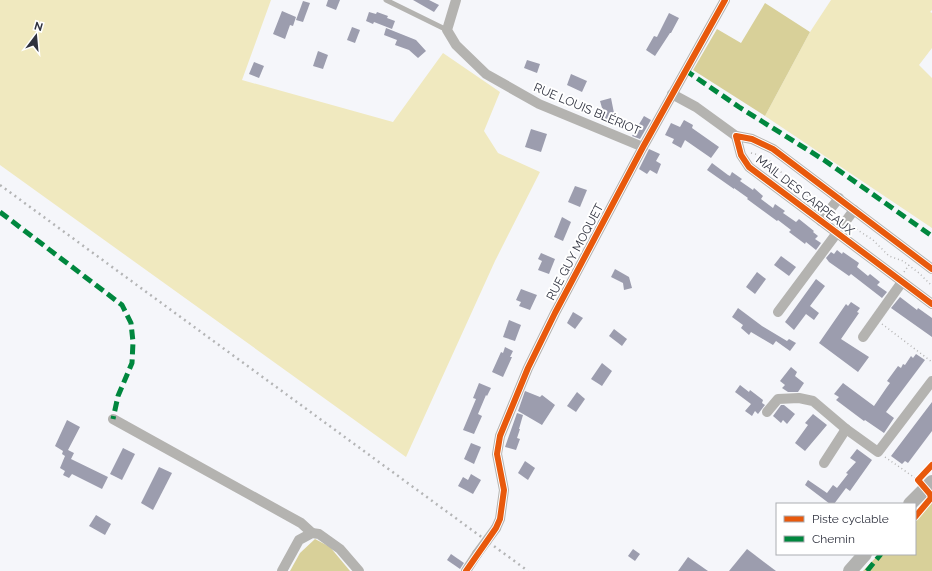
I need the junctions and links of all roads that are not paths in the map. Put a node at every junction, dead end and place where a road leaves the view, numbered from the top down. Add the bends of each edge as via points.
1 (386, 0) edge
2 (456, 0) edge
3 (725, 0) edge
4 (447, 30) junction
5 (672, 94) junction
6 (736, 136) junction
7 (643, 147) junction
8 (839, 198) junction
9 (854, 210) junction
10 (821, 221) junction
11 (836, 233) junction
12 (932, 269) edge
13 (902, 282) junction
14 (932, 304) edge
15 (778, 312) dead end
16 (863, 337) dead end
17 (932, 381) edge
18 (767, 412) dead end
19 (113, 419) dead end
20 (846, 430) junction
21 (824, 463) dead end
22 (925, 481) edge
23 (911, 503) edge
24 (312, 533) junction
25 (864, 555) edge
26 (282, 571) edge
27 (359, 571) edge
28 (466, 571) edge
29 (850, 571) edge

1 - 4 lane
2 - 4 street
3 - 5 street, RUE GUY MOQUET
4 - 7 street, RUE LOUIS BLÉRIOT via 456,45 486,74 539,104
5 - 6 street, MAIL DES CARPEAUX via 696,107
5 - 7 street, RUE GUY MOQUET
6 - 8 street, MAIL DES CARPEAUX via 752,139 774,149
6 - 10 street, MAIL DES CARPEAUX via 741,155 749,167
7 - 28 street, RUE GUY MOQUET, bridge via 528,368 500,436 497,454 504,490 500,519
8 - 9 street, MAIL DES CARPEAUX
8 - 10 street
9 - 11 street
9 - 12 street, MAIL DES CARPEAUX
10 - 11 street, MAIL DES CARPEAUX
11 - 13 street, MAIL DES CARPEAUX
11 - 15 street
13 - 14 street, MAIL DES CARPEAUX
13 - 16 street
17 - 20 street via 878,452
18 - 20 street via 778,399 799,398 812,401
19 - 24 street via 301,523
20 - 21 street
22 - 23 main road
24 - 26 street via 299,540
24 - 27 street via 319,534 340,548
25 - 29 main road

